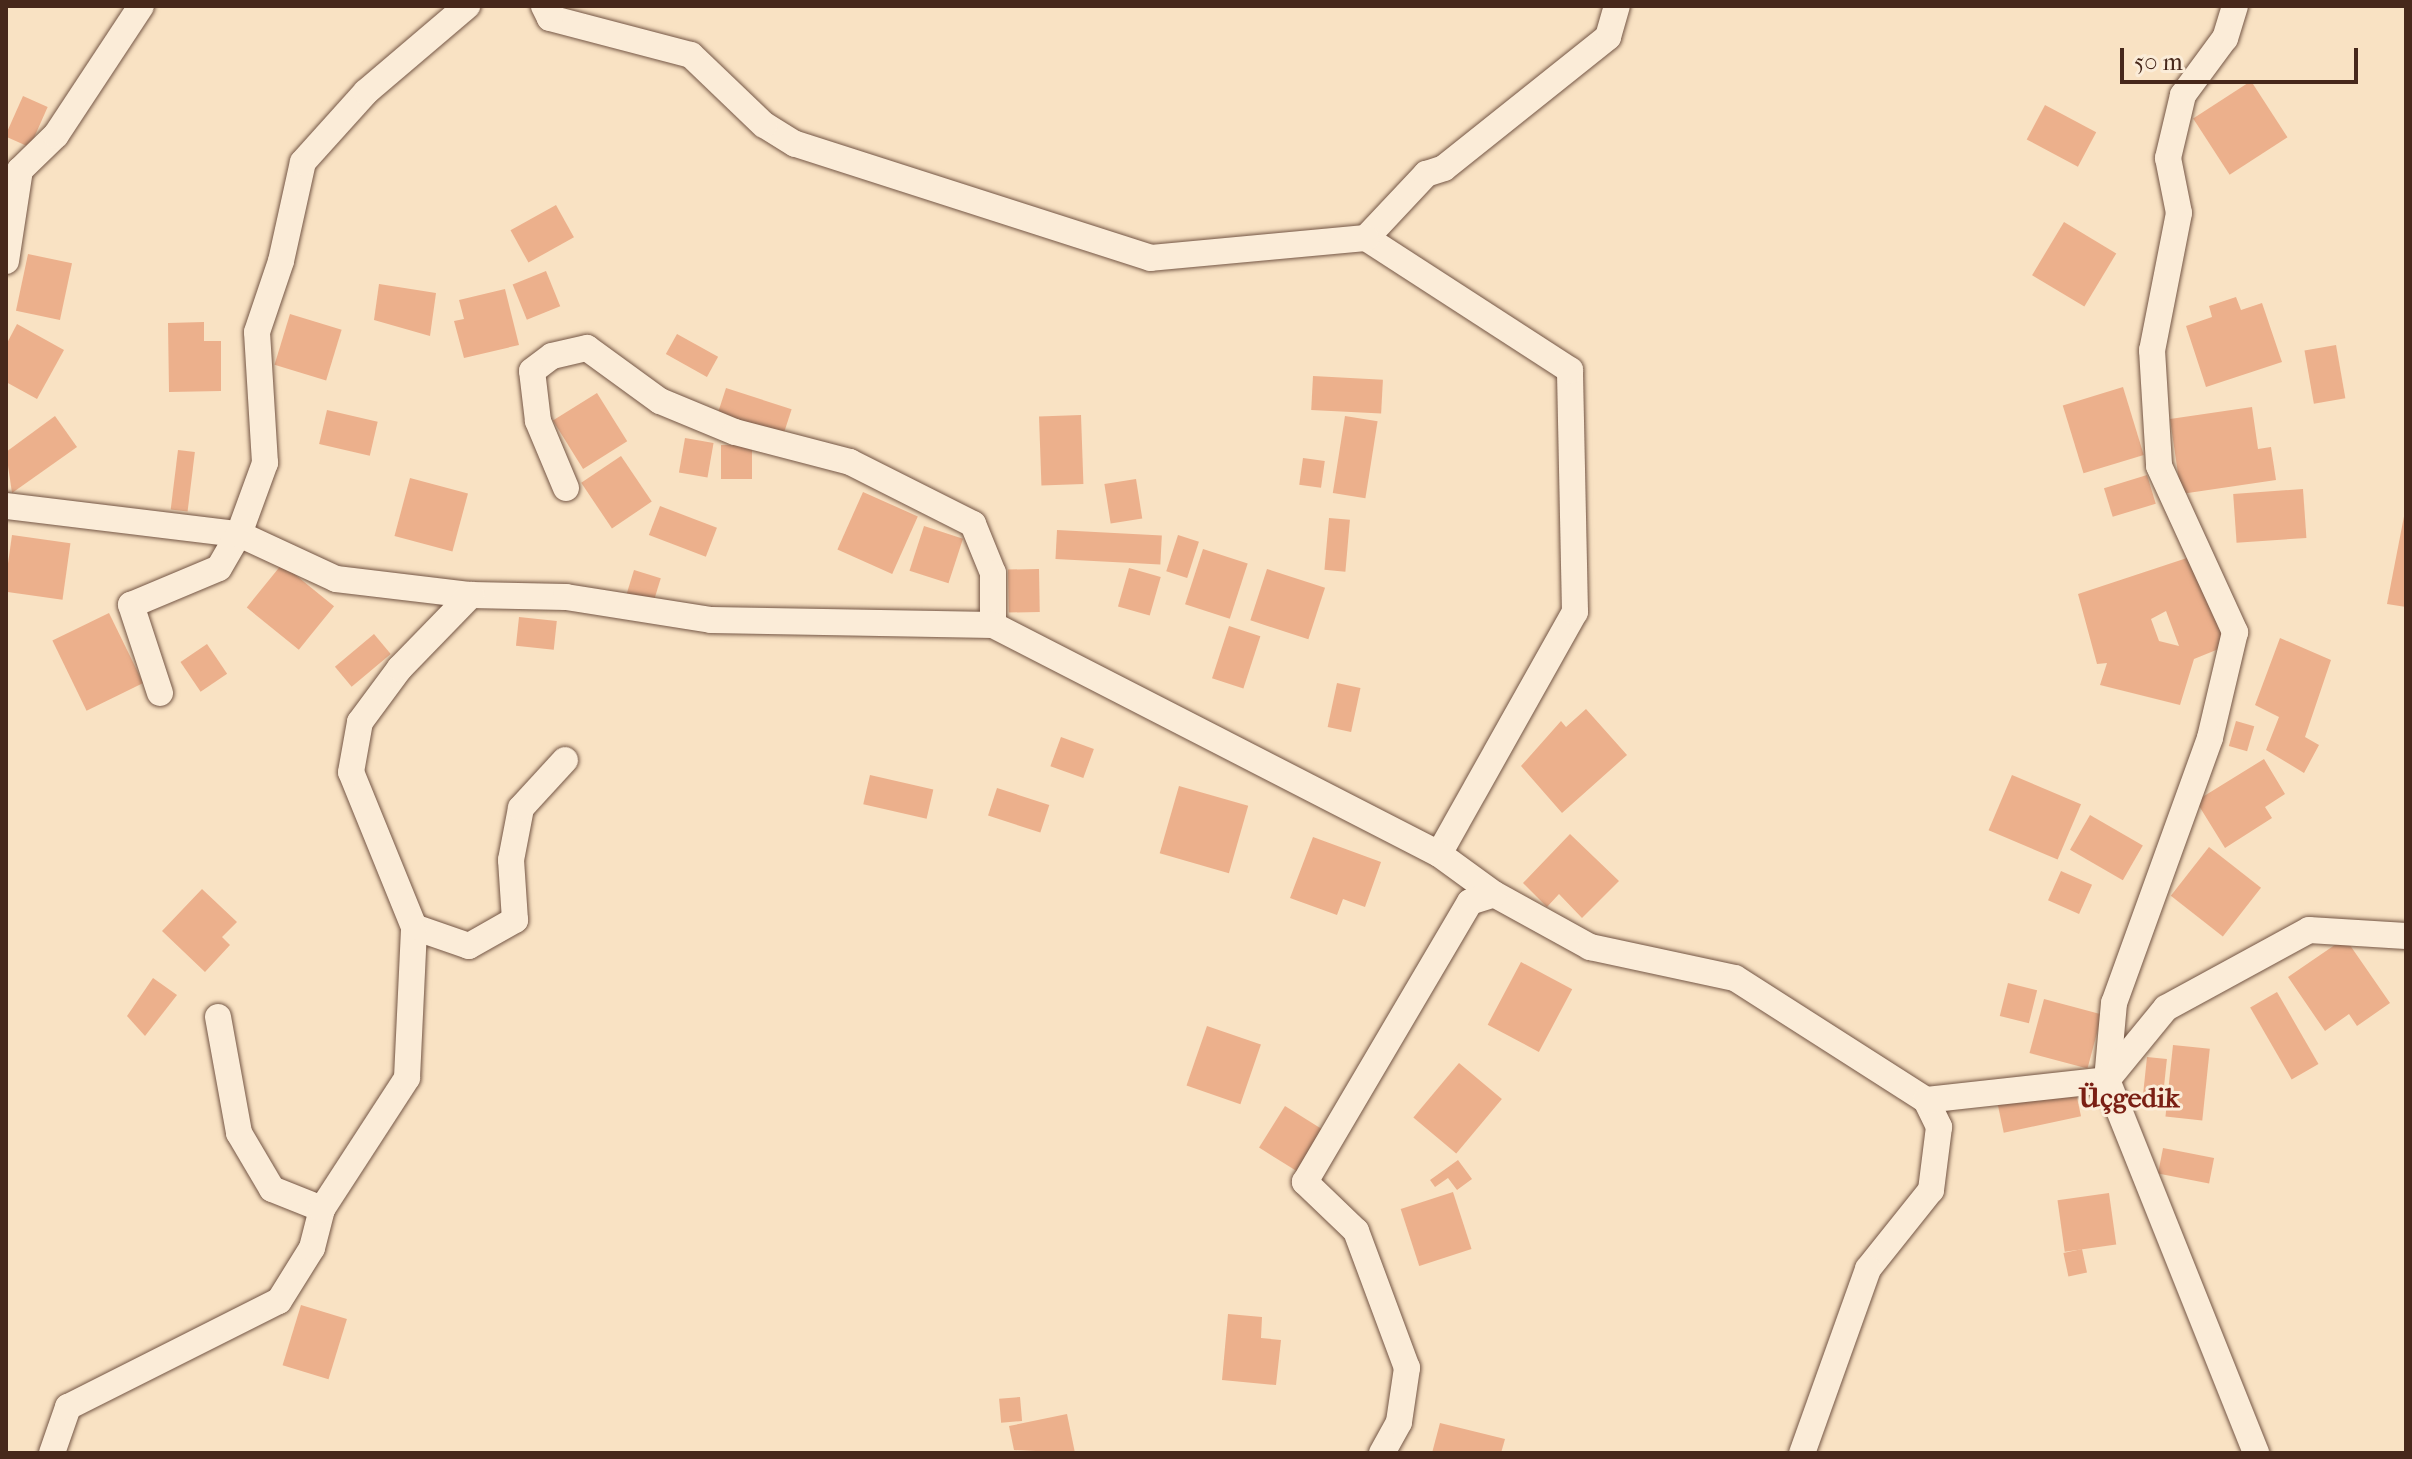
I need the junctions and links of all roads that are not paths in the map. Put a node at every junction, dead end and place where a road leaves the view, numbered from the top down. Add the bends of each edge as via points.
1 (141, 6) edge
2 (467, 6) edge
3 (544, 6) edge
4 (1617, 6) edge
5 (2235, 6) edge
6 (13, 166) edge
7 (1366, 238) junction
8 (6, 261) edge
9 (566, 488) dead end
10 (6, 506) edge
11 (239, 534) junction
12 (471, 595) junction
13 (993, 625) junction
14 (160, 693) dead end
15 (565, 760) dead end
16 (1439, 854) junction
17 (1494, 894) junction
18 (414, 927) junction
19 (2406, 936) edge
20 (218, 1017) dead end
21 (2107, 1080) junction
22 (1926, 1100) junction
23 (322, 1209) junction
24 (52, 1453) edge
25 (1382, 1453) edge
26 (1802, 1453) edge
27 (2256, 1453) edge

1 - 6 street via 56,135
2 - 11 street via 366,92 303,162 281,261 257,332 265,463
3 - 7 street via 550,18 691,55 764,125 795,144 1151,258
4 - 7 street via 1608,37 1444,168 1426,174
5 - 21 street via 2225,38 2183,95 2168,158 2179,213 2152,350 2159,466 2235,632 2210,738 2114,1003
6 - 8 street
7 - 16 street via 1570,370 1575,612
9 - 13 street via 538,421 532,371 552,356 587,348 660,401 735,432 850,462 973,524 993,573
10 - 11 street
11 - 12 street via 336,579
11 - 14 street via 219,568 131,605
12 - 13 street via 566,597 711,620
12 - 18 street via 400,668 360,722 351,772
13 - 16 street
15 - 18 street via 521,808 511,860 515,920 469,946
16 - 17 street
17 - 22 street via 1590,947 1735,978
17 - 25 street via 1470,902 1305,1182 1356,1231 1407,1368 1399,1422
18 - 23 street via 407,1078
19 - 21 street via 2309,930 2166,1008
20 - 23 street via 239,1133 272,1189
21 - 22 street
21 - 27 street
22 - 26 street via 1939,1127 1931,1190 1868,1269
23 - 24 street via 312,1248 279,1301 68,1407

